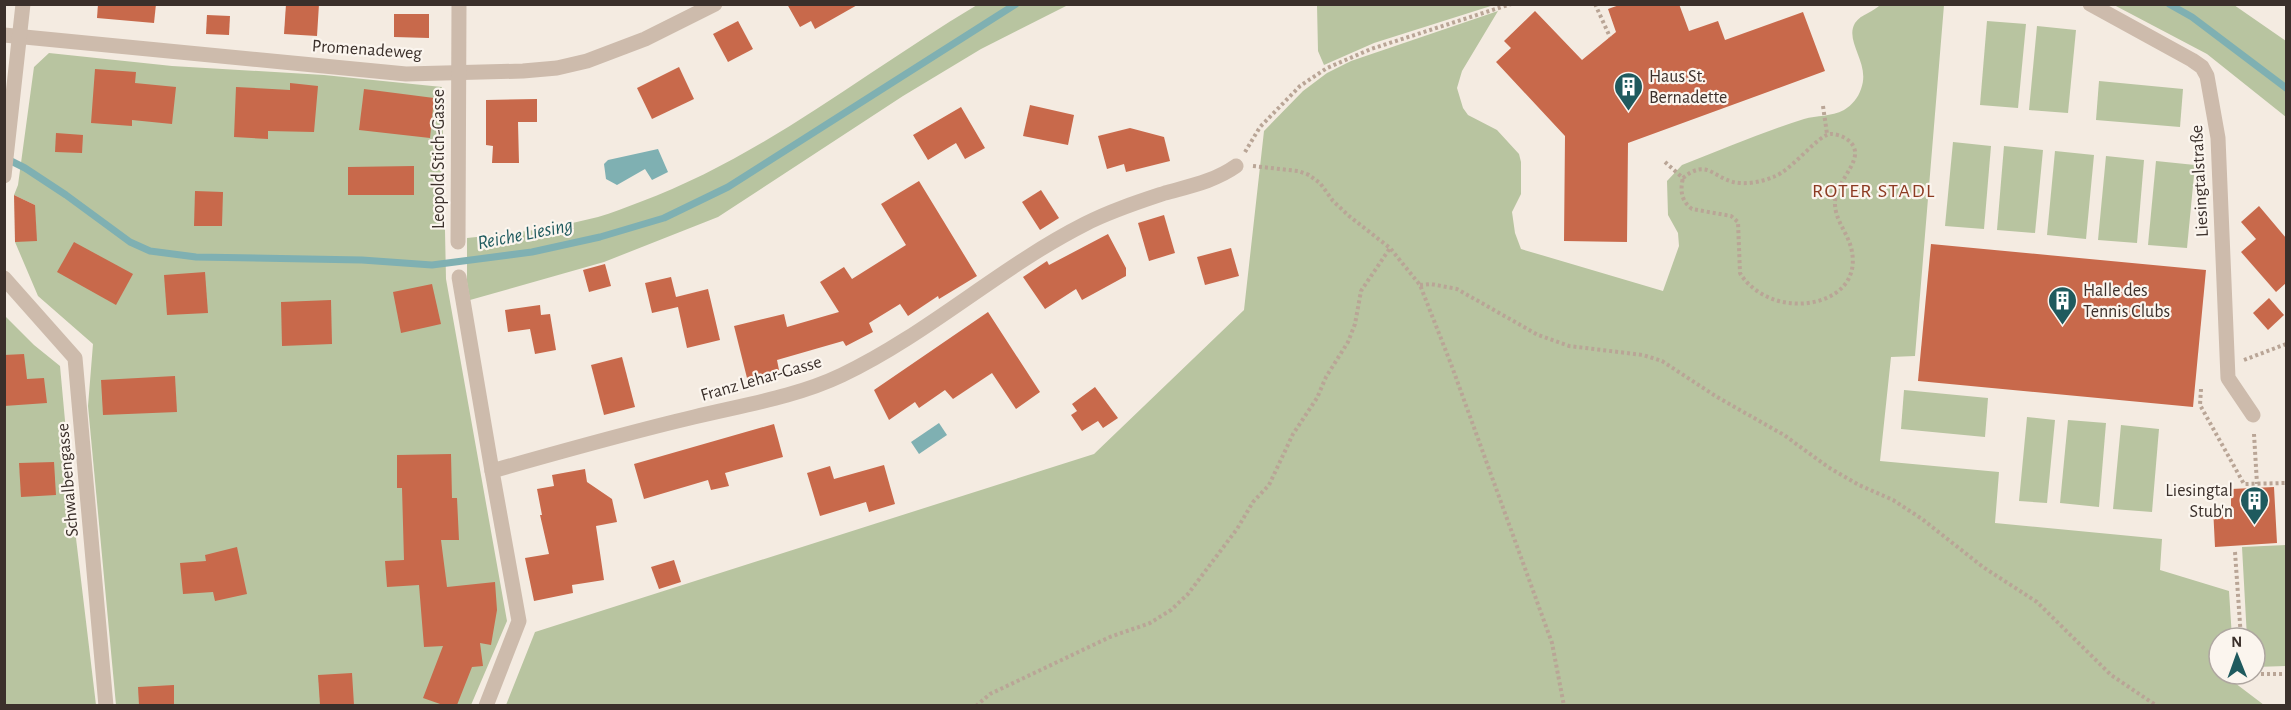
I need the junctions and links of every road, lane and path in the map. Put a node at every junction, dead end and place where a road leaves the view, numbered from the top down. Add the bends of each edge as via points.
1 (23, 4) edge
2 (459, 4) edge
3 (715, 4) edge
4 (1511, 4) edge
5 (1595, 4) edge
6 (2090, 4) edge
7 (11, 36) edge
8 (1610, 37) dead end
9 (457, 73) junction
10 (1823, 106) dead end
11 (1827, 134) junction
12 (1665, 162) dead end
13 (1236, 166) junction
14 (5, 174) edge
15 (1683, 177) junction
16 (458, 242) dead end
17 (1390, 248) junction
18 (459, 277) dead end
19 (4, 278) edge
20 (1420, 285) junction
21 (2286, 344) edge
22 (2227, 367) junction
23 (2201, 389) dead end
24 (2253, 415) joint
25 (492, 471) junction
26 (2286, 483) edge
27 (2257, 484) junction
28 (2235, 552) dead end
29 (2240, 626) edge
30 (2267, 674) edge
31 (2286, 674) edge
32 (106, 705) edge
33 (486, 705) edge
34 (976, 705) edge
35 (1564, 705) edge
36 (2157, 705) edge

1 - 7 street
2 - 9 street, Leopold Stich-Gasse
3 - 9 street, Promenadeweg via 645,39 588,61 557,68
4 - 13 path via 1371,49 1328,68 1300,86 1260,127
5 - 8 path
6 - 22 street, Liesingtalstraße via 2192,60 2207,76 2218,138
7 - 9 street, Promenadeweg via 406,74
7 - 14 street
9 - 16 street, Leopold Stich-Gasse
10 - 11 path
11 - 15 path via 1776,177 1739,183 1700,169
11 - 15 path via 1843,136 1856,154 1838,188 1835,205 1853,258 1846,283 1819,302 1777,301 1761,294 1742,277 1738,267 1738,222 1731,216 1687,205 1682,195
12 - 15 path
13 - 17 path via 1280,168 1309,175 1349,216
13 - 25 street, Franz Lehar-Gasse via 1218,177 1133,203 1086,224 841,375 791,393 614,436
17 - 20 path
17 - 34 path via 1361,291 1348,342 1293,434 1269,484 1252,502 1237,529 1188,594 1150,623 1110,637 990,694
18 - 25 street
19 - 32 street, Schwalbengasse via 75,358
20 - 35 path via 1552,643
20 - 36 path via 1457,289 1538,335 1569,346 1662,361 1784,435 1828,467 1922,519 1983,567 2037,602 2111,675
21 - 22 path
22 - 24 street, Liesingtalstraße via 2228,378
23 - 27 path via 2200,405 2244,484
24 - 27 path
25 - 33 street via 519,621
26 - 27 path
28 - 29 path
30 - 31 path

